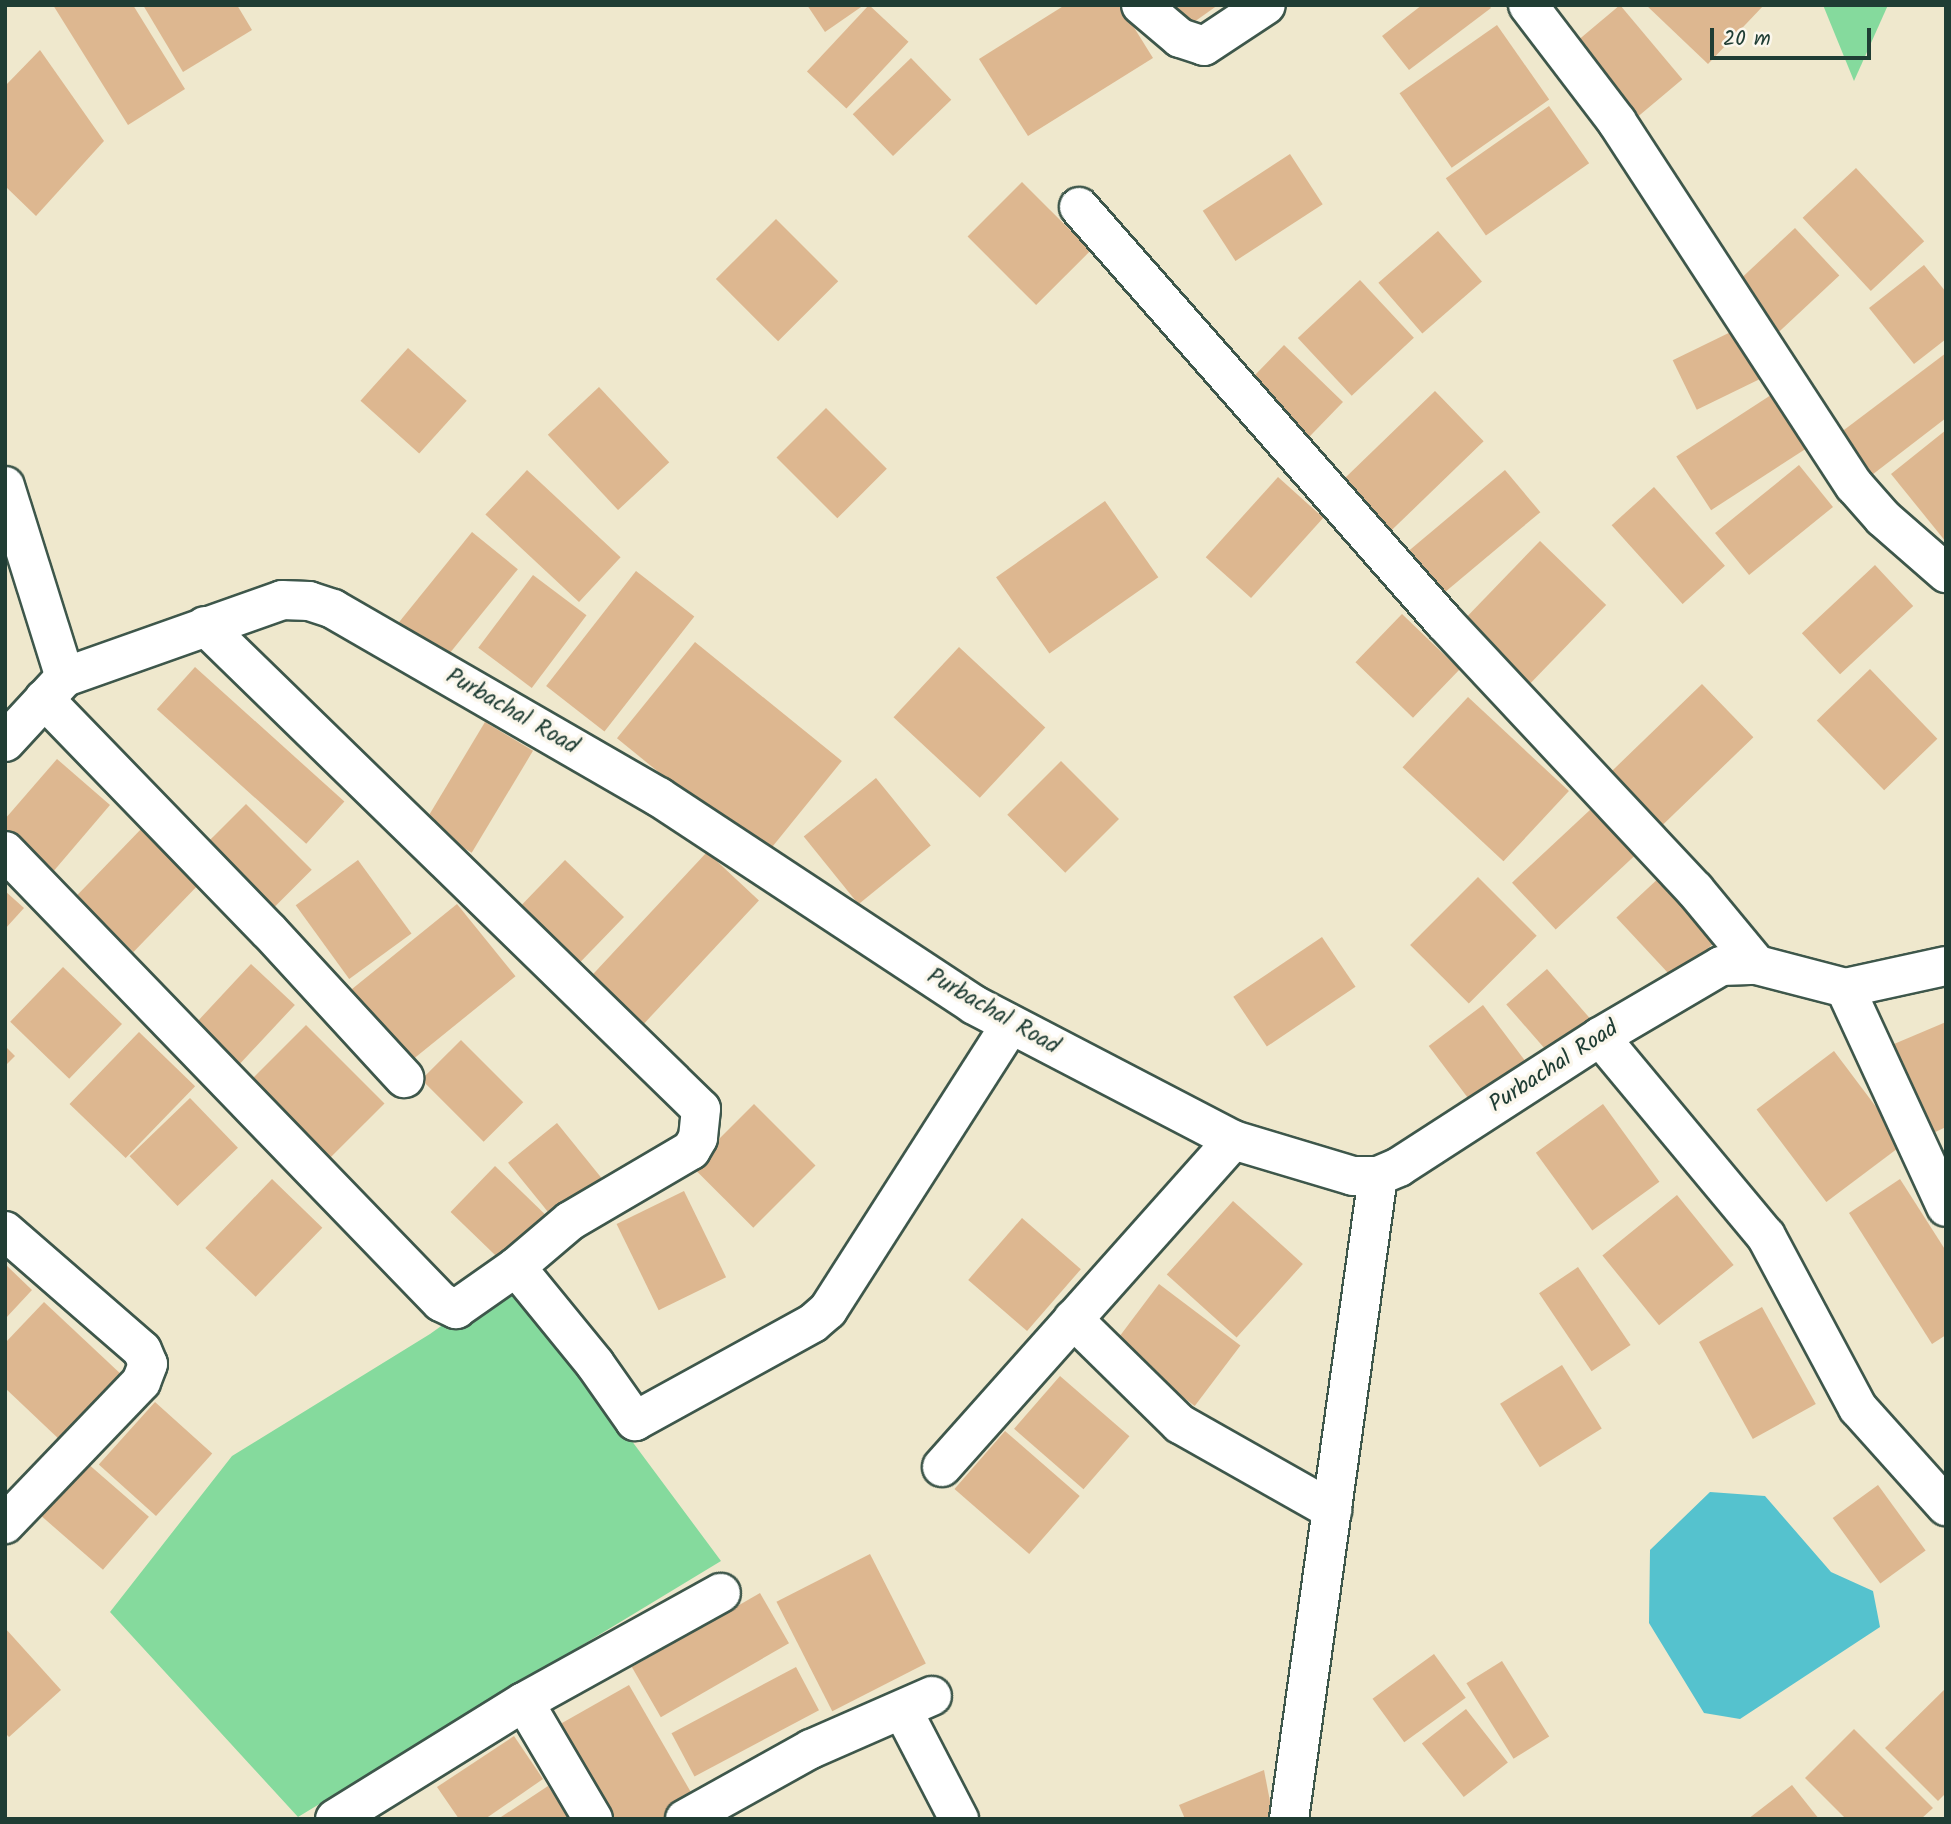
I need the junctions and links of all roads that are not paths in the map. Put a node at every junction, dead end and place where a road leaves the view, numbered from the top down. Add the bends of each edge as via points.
1 (1141, 5) edge
2 (1266, 5) edge
3 (1528, 5) edge
4 (1079, 207) dead end
5 (5, 486) edge
6 (1946, 573) edge
7 (205, 626) junction
8 (55, 688) junction
9 (5, 742) edge
10 (5, 851) edge
11 (1756, 965) junction
12 (1946, 966) edge
13 (1845, 988) junction
14 (1010, 1025) junction
15 (1600, 1037) junction
16 (404, 1077) dead end
17 (1233, 1140) junction
18 (1378, 1176) junction
19 (1946, 1207) edge
20 (5, 1231) edge
21 (516, 1267) junction
22 (1073, 1320) junction
23 (942, 1467) dead end
24 (1946, 1506) edge
25 (1332, 1510) junction
26 (5, 1524) edge
27 (722, 1593) dead end
28 (524, 1702) junction
29 (335, 1819) edge
30 (593, 1819) edge
31 (685, 1819) edge
32 (959, 1819) edge
33 (1289, 1819) edge

1 - 2 street via 1180,38 1205,46
3 - 6 street via 1617,122 1854,485
4 - 11 street via 1444,622 1695,890
5 - 8 street
7 - 8 street, Purbachal Road
7 - 14 street, Purbachal Road via 282,600 309,601 333,609 659,797
7 - 21 street via 701,1109 698,1138 691,1150 570,1221
8 - 9 street
8 - 16 street
10 - 21 street via 441,1302 456,1309
11 - 13 street, Purbachal Road
11 - 15 street, Purbachal Road via 1721,966
12 - 13 street, Purbachal Road
13 - 19 street
14 - 17 street, Purbachal Road
14 - 21 street via 828,1310 813,1323 635,1421 596,1364
15 - 18 street, Purbachal Road via 1399,1167
15 - 24 street via 1766,1236 1858,1408
17 - 18 street, Purbachal Road via 1353,1176
17 - 22 street
18 - 25 street
20 - 26 street via 142,1350 148,1364 141,1382
22 - 23 street
22 - 25 street via 1180,1424
25 - 33 street
27 - 28 street
28 - 29 street
28 - 30 street
31 - 32 street via 811,1749 918,1704

